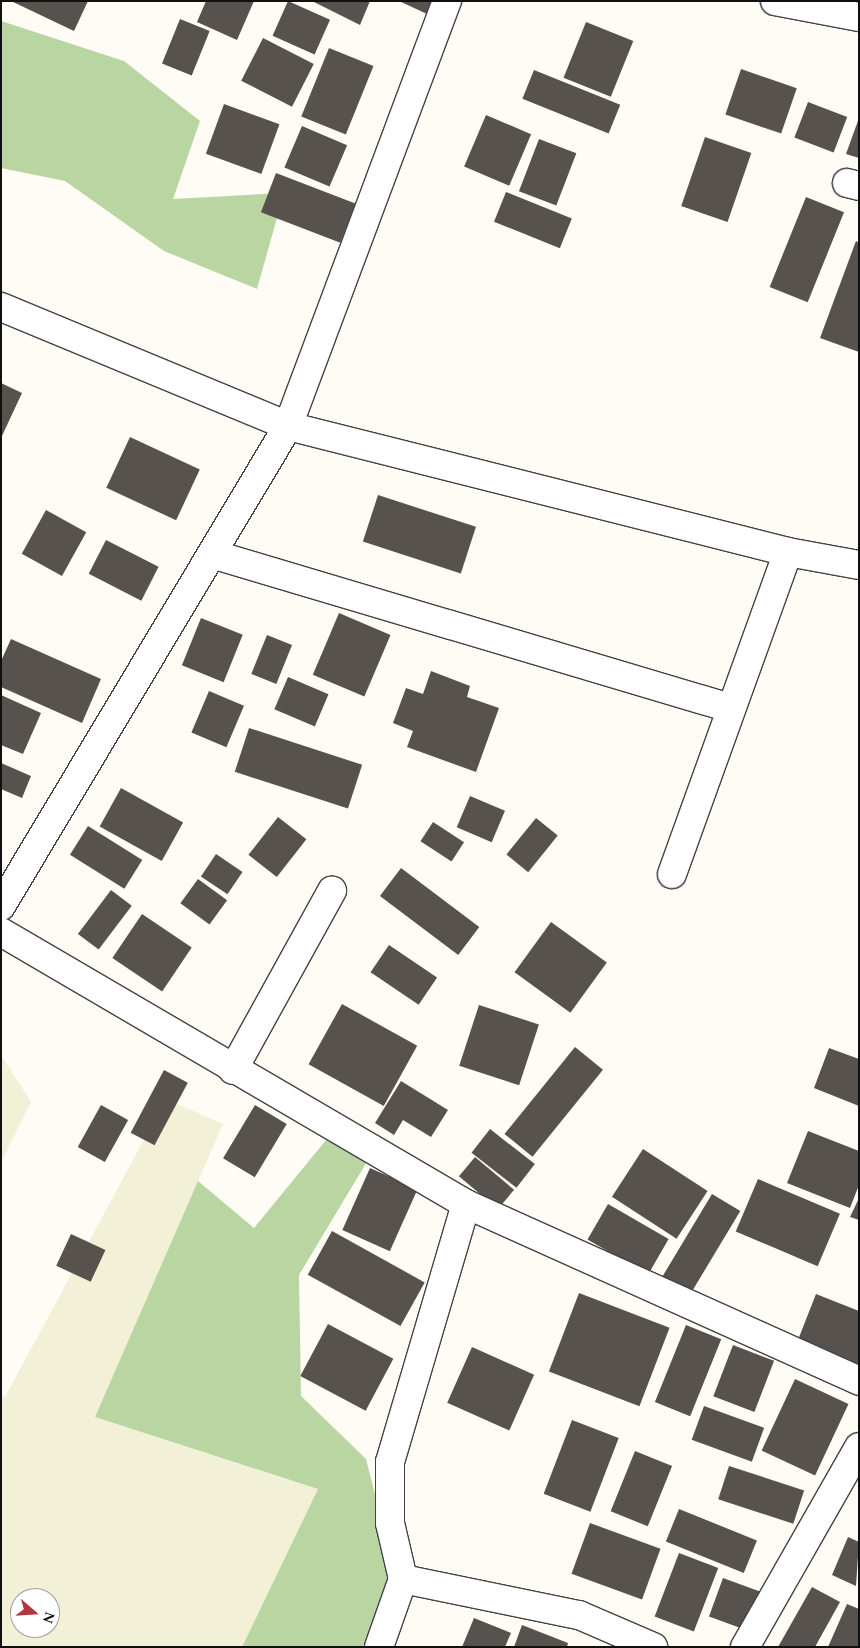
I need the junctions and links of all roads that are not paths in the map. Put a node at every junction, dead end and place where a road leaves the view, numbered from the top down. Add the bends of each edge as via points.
1 (447, 1) edge
2 (775, 1) edge
3 (859, 16) edge
4 (1, 307) edge
5 (288, 426) junction
6 (788, 552) junction
7 (212, 554) junction
8 (859, 565) edge
9 (730, 708) junction
10 (672, 874) dead end
11 (332, 892) dead end
12 (1, 906) edge
13 (1, 932) edge
14 (233, 1070) junction
15 (466, 1204) junction
16 (859, 1381) edge
17 (859, 1447) edge
18 (403, 1579) junction
19 (379, 1647) edge
20 (653, 1647) edge
21 (745, 1647) edge

1 - 5 street
2 - 3 street
4 - 5 street
5 - 6 street
5 - 7 street
6 - 8 street
6 - 9 street
7 - 9 street
7 - 12 street
9 - 10 street
11 - 14 street
13 - 14 street
14 - 15 street
15 - 16 street
15 - 18 street via 390,1462 390,1523
17 - 21 street
18 - 19 street
18 - 20 street via 579,1615

